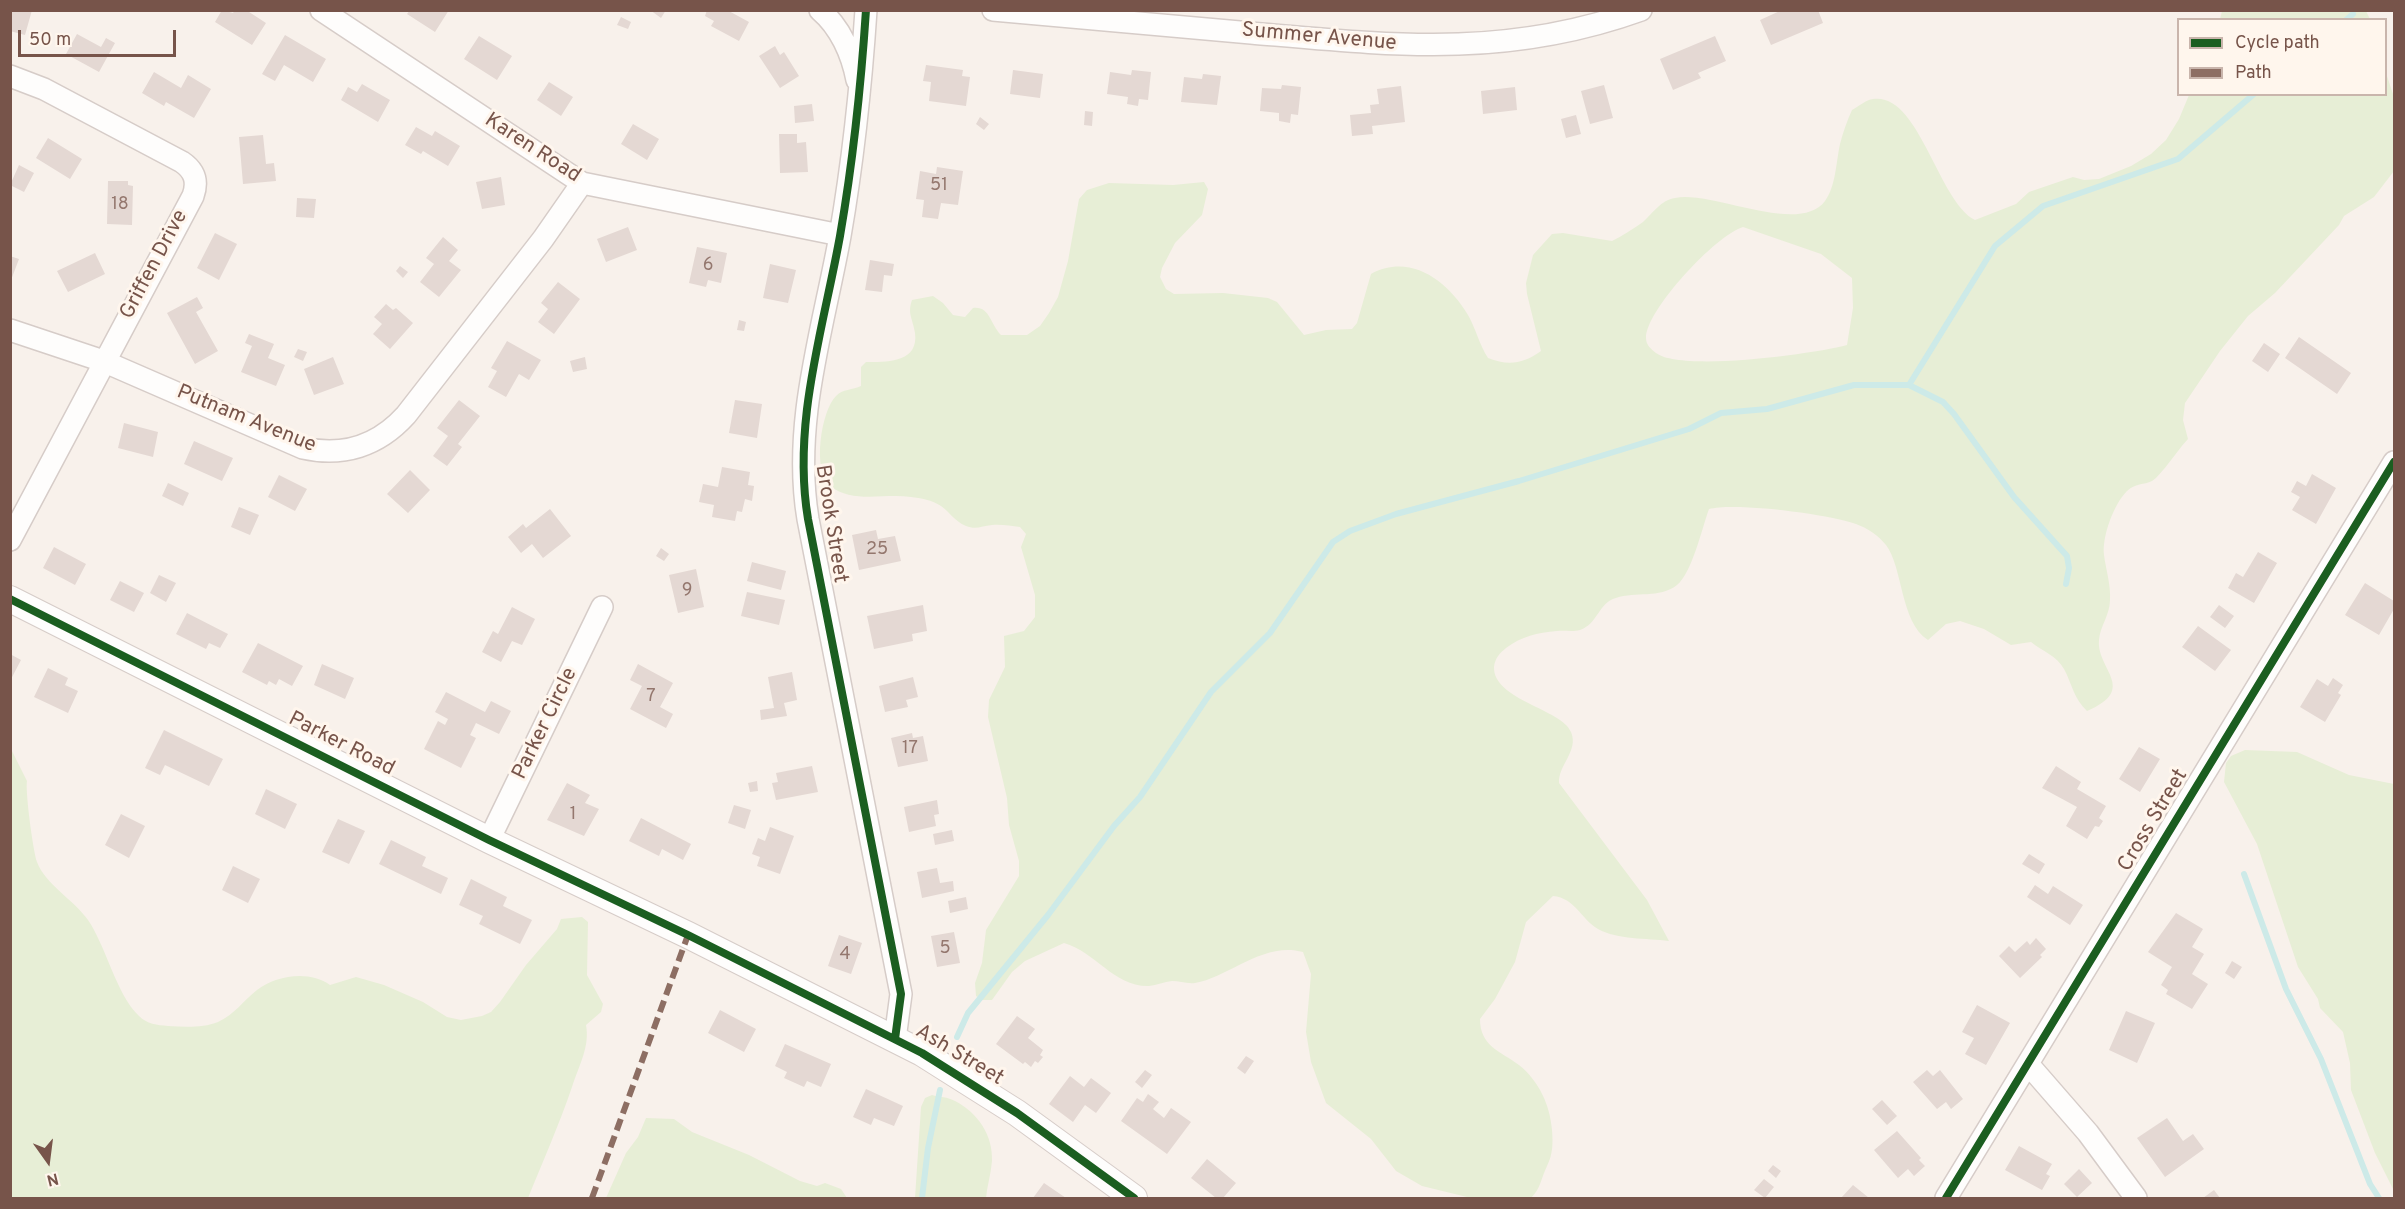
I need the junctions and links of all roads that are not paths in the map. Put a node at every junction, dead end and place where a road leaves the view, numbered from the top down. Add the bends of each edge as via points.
1 (321, 10) edge
2 (820, 10) edge
3 (866, 10) edge
4 (993, 10) edge
5 (1641, 10) edge
6 (10, 76) edge
7 (860, 102) junction
8 (582, 183) junction
9 (840, 235) junction
10 (10, 330) edge
11 (104, 361) junction
12 (2394, 462) edge
13 (10, 540) edge
14 (10, 599) edge
15 (602, 607) dead end
16 (489, 840) junction
17 (656, 920) joint
18 (895, 1040) junction
19 (2028, 1064) junction
20 (1134, 1198) edge
21 (1946, 1198) edge
22 (2136, 1198) edge

1 - 8 street, Karen Road
2 - 7 street via 848,51 857,76
3 - 7 street, Brook Street
4 - 5 street, Summer Avenue via 1436,46 1537,39 1597,26
6 - 11 street, Griffen Drive via 44,89 182,162 195,177 193,196
7 - 9 street, Brook Street
8 - 9 street, Karen Road
8 - 11 street, Putnam Avenue via 406,415 383,436 364,446 334,452 303,447
9 - 18 street, Brook Street via 808,400 802,471 808,519 902,994
10 - 11 street, Putnam Avenue
11 - 13 street, Griffen Drive
12 - 19 street, Cross Street
14 - 16 street, Parker Road
15 - 16 street, Parker Circle
16 - 17 street, Parker Road
17 - 18 street, Ash Street
18 - 20 street, Ash Street via 953,1070
19 - 21 street, Cross Street
19 - 22 street via 2088,1133

